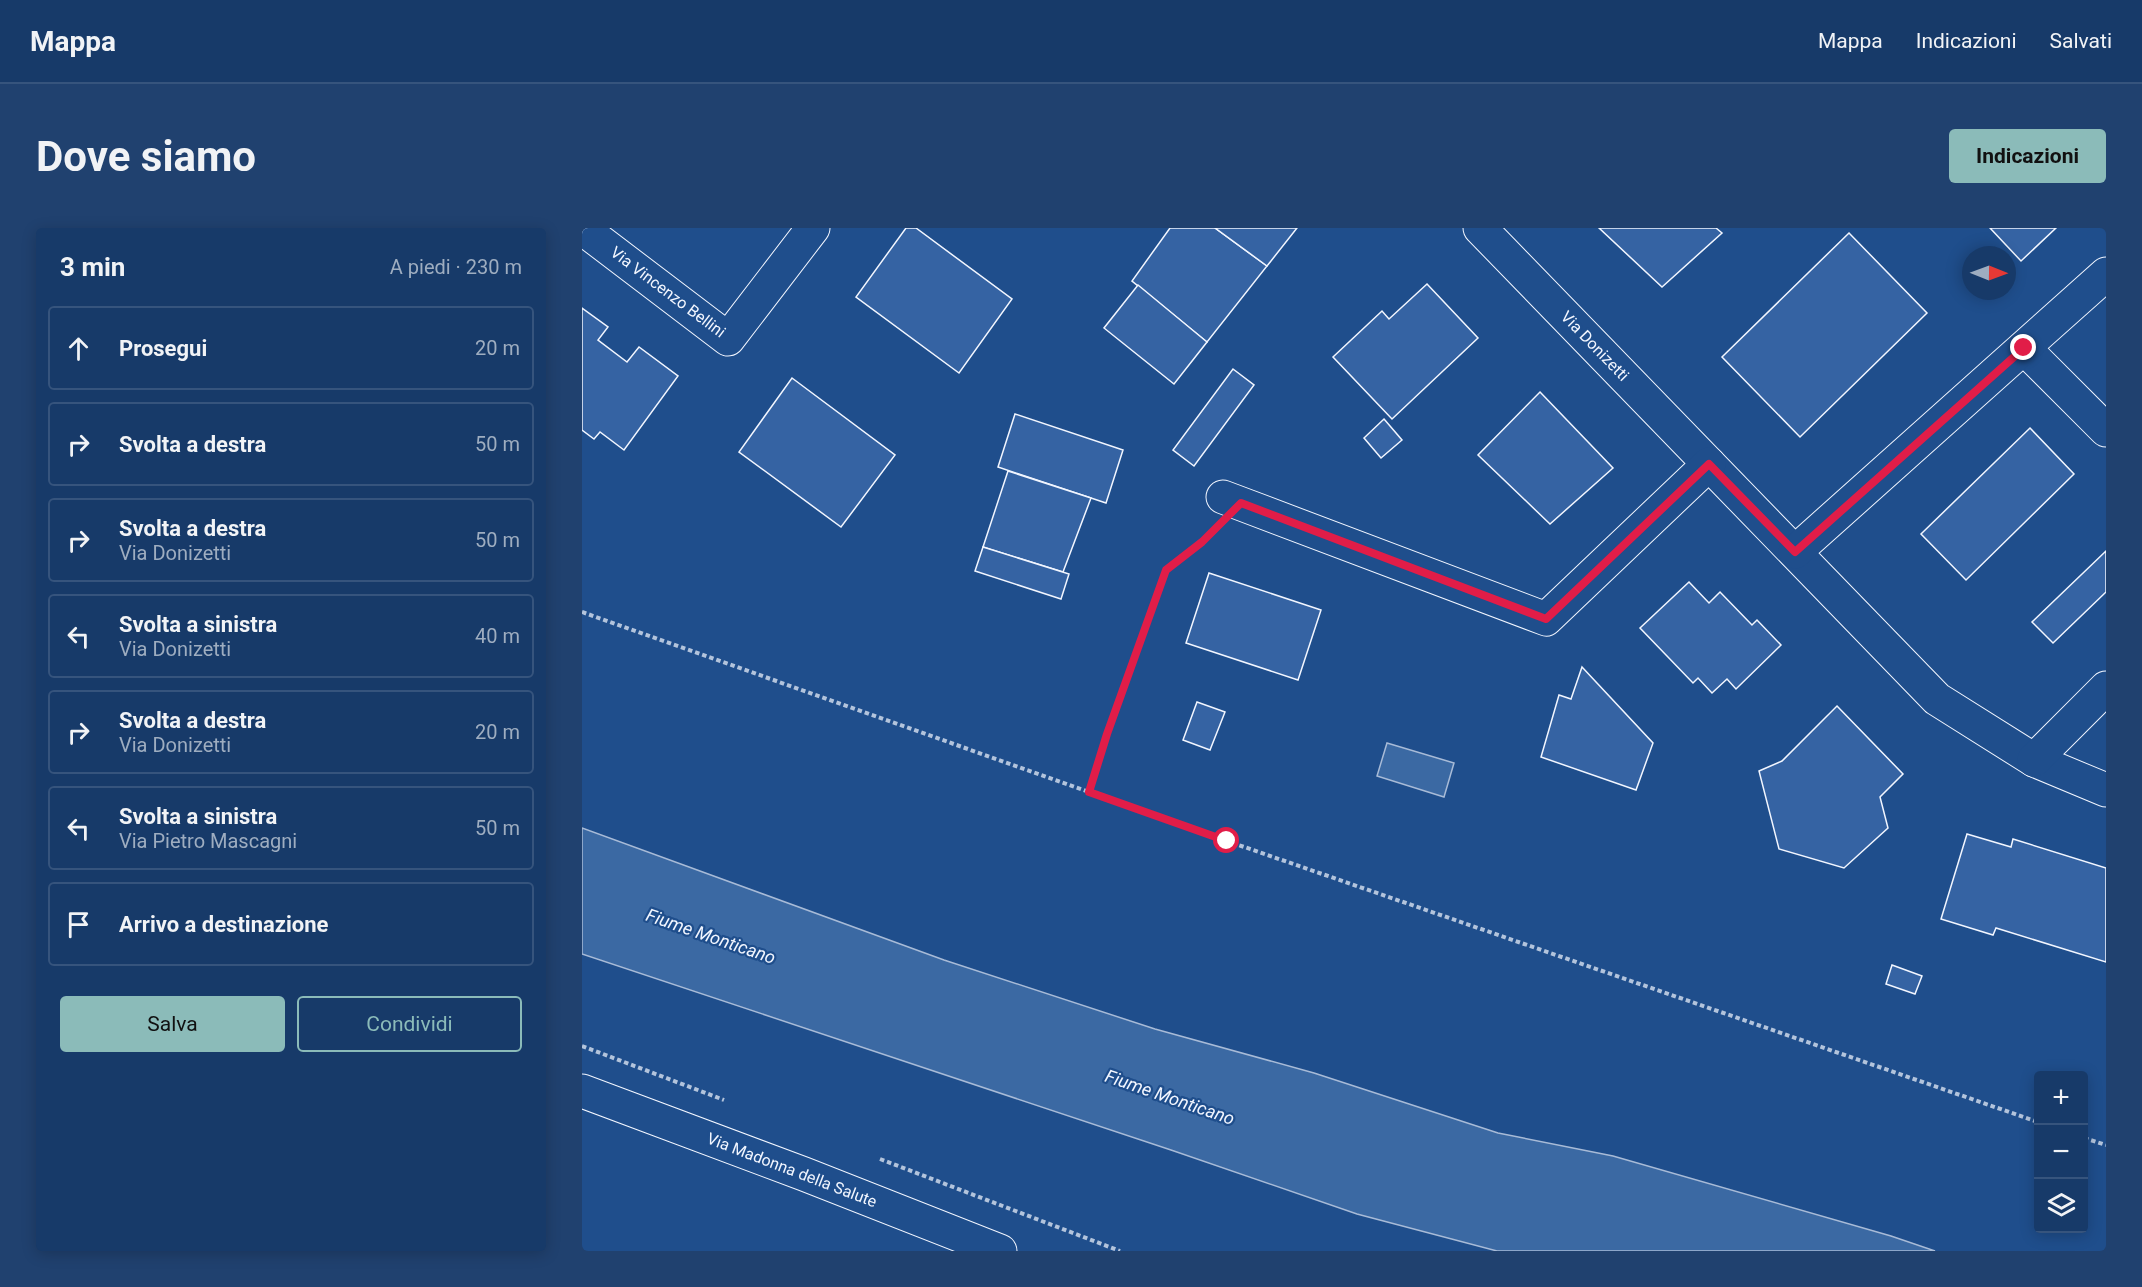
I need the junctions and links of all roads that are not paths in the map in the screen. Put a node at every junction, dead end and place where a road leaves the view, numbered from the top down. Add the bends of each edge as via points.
1 (582, 228) edge
2 (813, 228) edge
3 (1480, 228) edge
4 (2106, 274) edge
5 (2024, 348) junction
6 (2106, 430) edge
7 (1709, 464) junction
8 (1232, 500) road end
9 (1795, 552) junction
10 (2106, 688) edge
11 (2034, 760) junction
12 (2106, 790) edge
13 (582, 1091) edge
14 (1000, 1251) edge

1 - 2 street, Via Vincenzo Bellini via 728,339
3 - 7 street, Via Donizetti
4 - 5 street
5 - 6 street
5 - 9 street
7 - 8 street via 1546,619
7 - 9 street, Via Donizetti
9 - 11 street, Via Donizetti via 1937,699
10 - 11 street
11 - 12 street, Via Donizetti
13 - 14 street, Via Madonna della Salute

